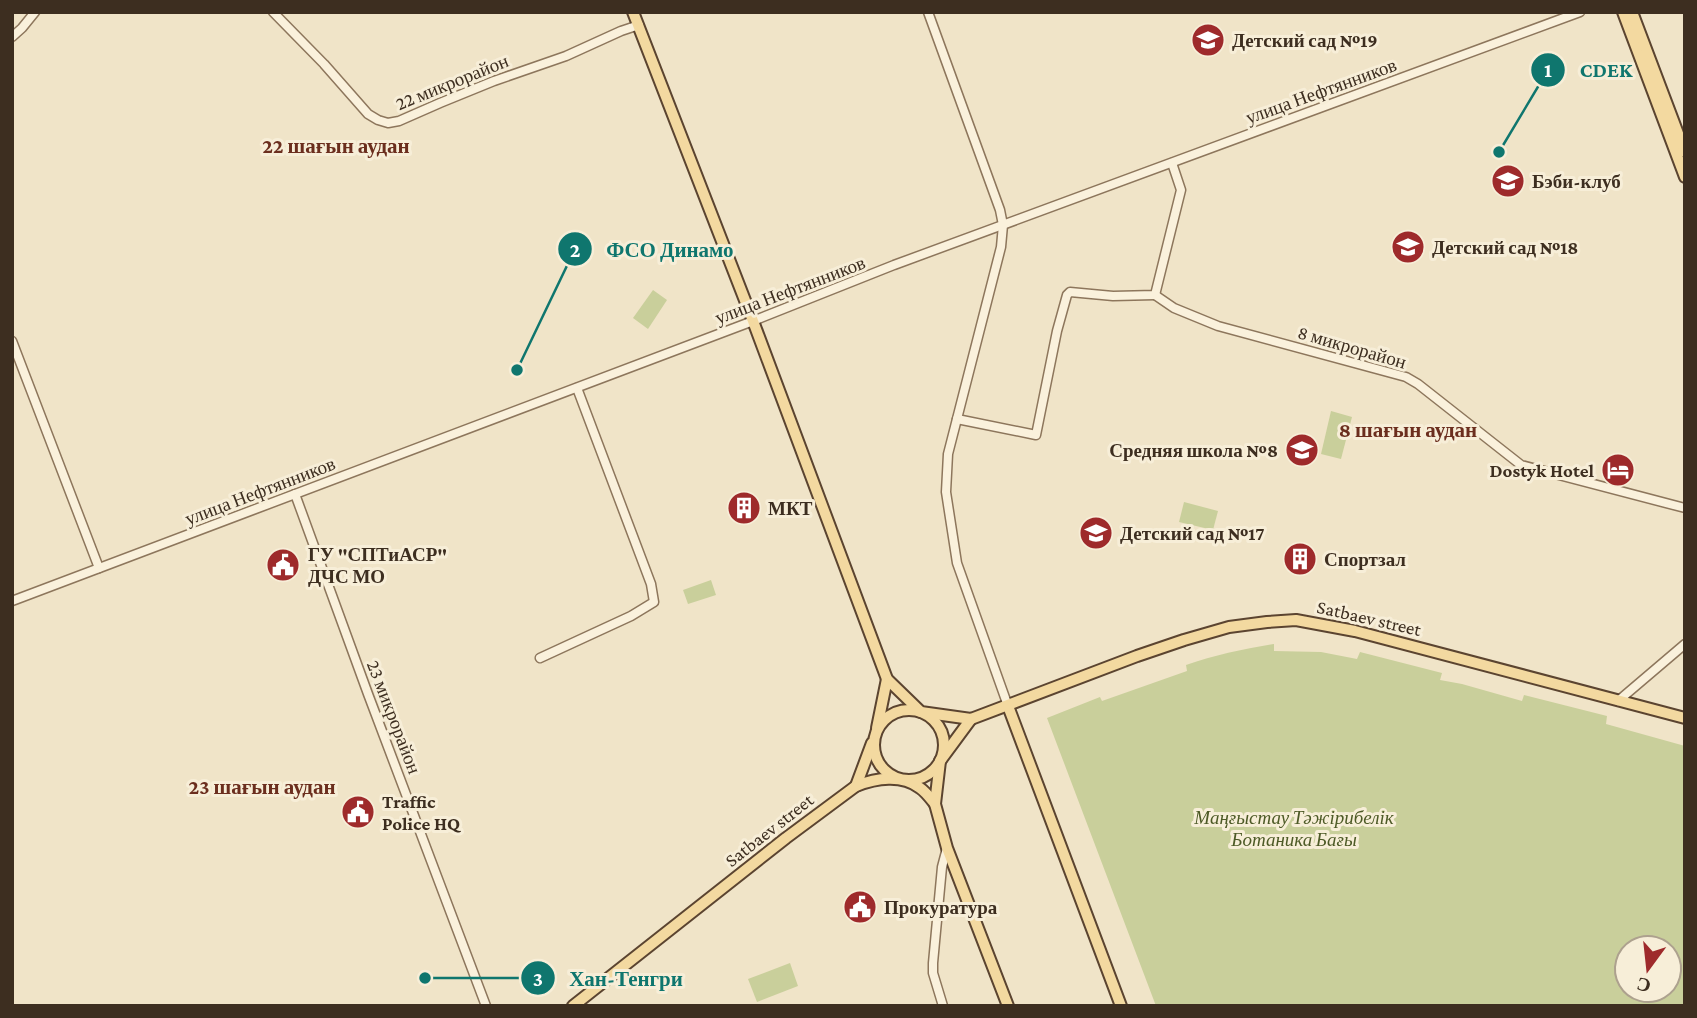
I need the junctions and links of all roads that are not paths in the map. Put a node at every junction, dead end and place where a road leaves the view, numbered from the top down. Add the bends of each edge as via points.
1 (35, 12) edge
2 (274, 12) edge
3 (633, 12) edge
4 (928, 12) edge
5 (1580, 12) edge
6 (1623, 12) edge
7 (1632, 12) edge
8 (639, 25) junction
9 (12, 37) edge
10 (1685, 152) edge
11 (1172, 163) junction
12 (1685, 177) edge
13 (1003, 225) junction
14 (1155, 295) junction
15 (753, 321) junction
16 (12, 341) edge
17 (577, 388) junction
18 (957, 419) junction
19 (295, 495) junction
20 (1685, 508) edge
21 (99, 568) junction
22 (12, 601) edge
23 (1685, 644) edge
24 (540, 658) dead end
25 (887, 679) junction
26 (1618, 701) junction
27 (1008, 706) junction
28 (921, 712) junction
29 (971, 719) junction
30 (1685, 719) edge
31 (875, 736) junction
32 (940, 761) junction
33 (896, 778) junction
34 (856, 786) junction
35 (935, 804) junction
36 (947, 848) junction
37 (486, 1006) edge
38 (573, 1006) edge
39 (943, 1006) edge
40 (1007, 1006) edge
41 (1121, 1006) edge

1 - 9 street
2 - 8 street, 22 микрорайон via 369,114 388,122
3 - 8 main road
4 - 13 street
5 - 11 street, улица Нефтянников
6 - 12 main road
7 - 10 main road
8 - 15 main road
11 - 13 street, улица Нефтянников
11 - 14 street via 1181,190
13 - 15 street, улица Нефтянников
13 - 18 street
14 - 18 street via 1067,295 1036,435
14 - 20 street, 8 микрорайон via 1217,326 1406,377 1521,465
15 - 17 street, улица Нефтянников
15 - 25 main road
16 - 21 street
17 - 19 street, улица Нефтянников
17 - 24 street via 652,584 654,602
18 - 27 street via 947,454 946,492 957,563
19 - 21 street, улица Нефтянников
19 - 37 street, 23 микрорайон
21 - 22 street, улица Нефтянников
23 - 26 street
25 - 28 main road
25 - 31 main road
26 - 27 main road, Satbaev street via 1355,631 1296,620 1229,627 1184,640
26 - 30 main road, Satbaev street
27 - 29 main road
27 - 41 main road
28 - 29 main road
28 - 31 main road via 910,710 888,717
28 - 32 main road via 939,727 944,749
29 - 32 main road
31 - 33 main road via 880,765
31 - 34 main road
32 - 33 main road via 926,776
32 - 35 main road
33 - 34 main road, Satbaev street
33 - 35 main road via 920,787
34 - 38 main road, Satbaev street
35 - 36 main road
36 - 39 street via 933,963
36 - 40 main road

